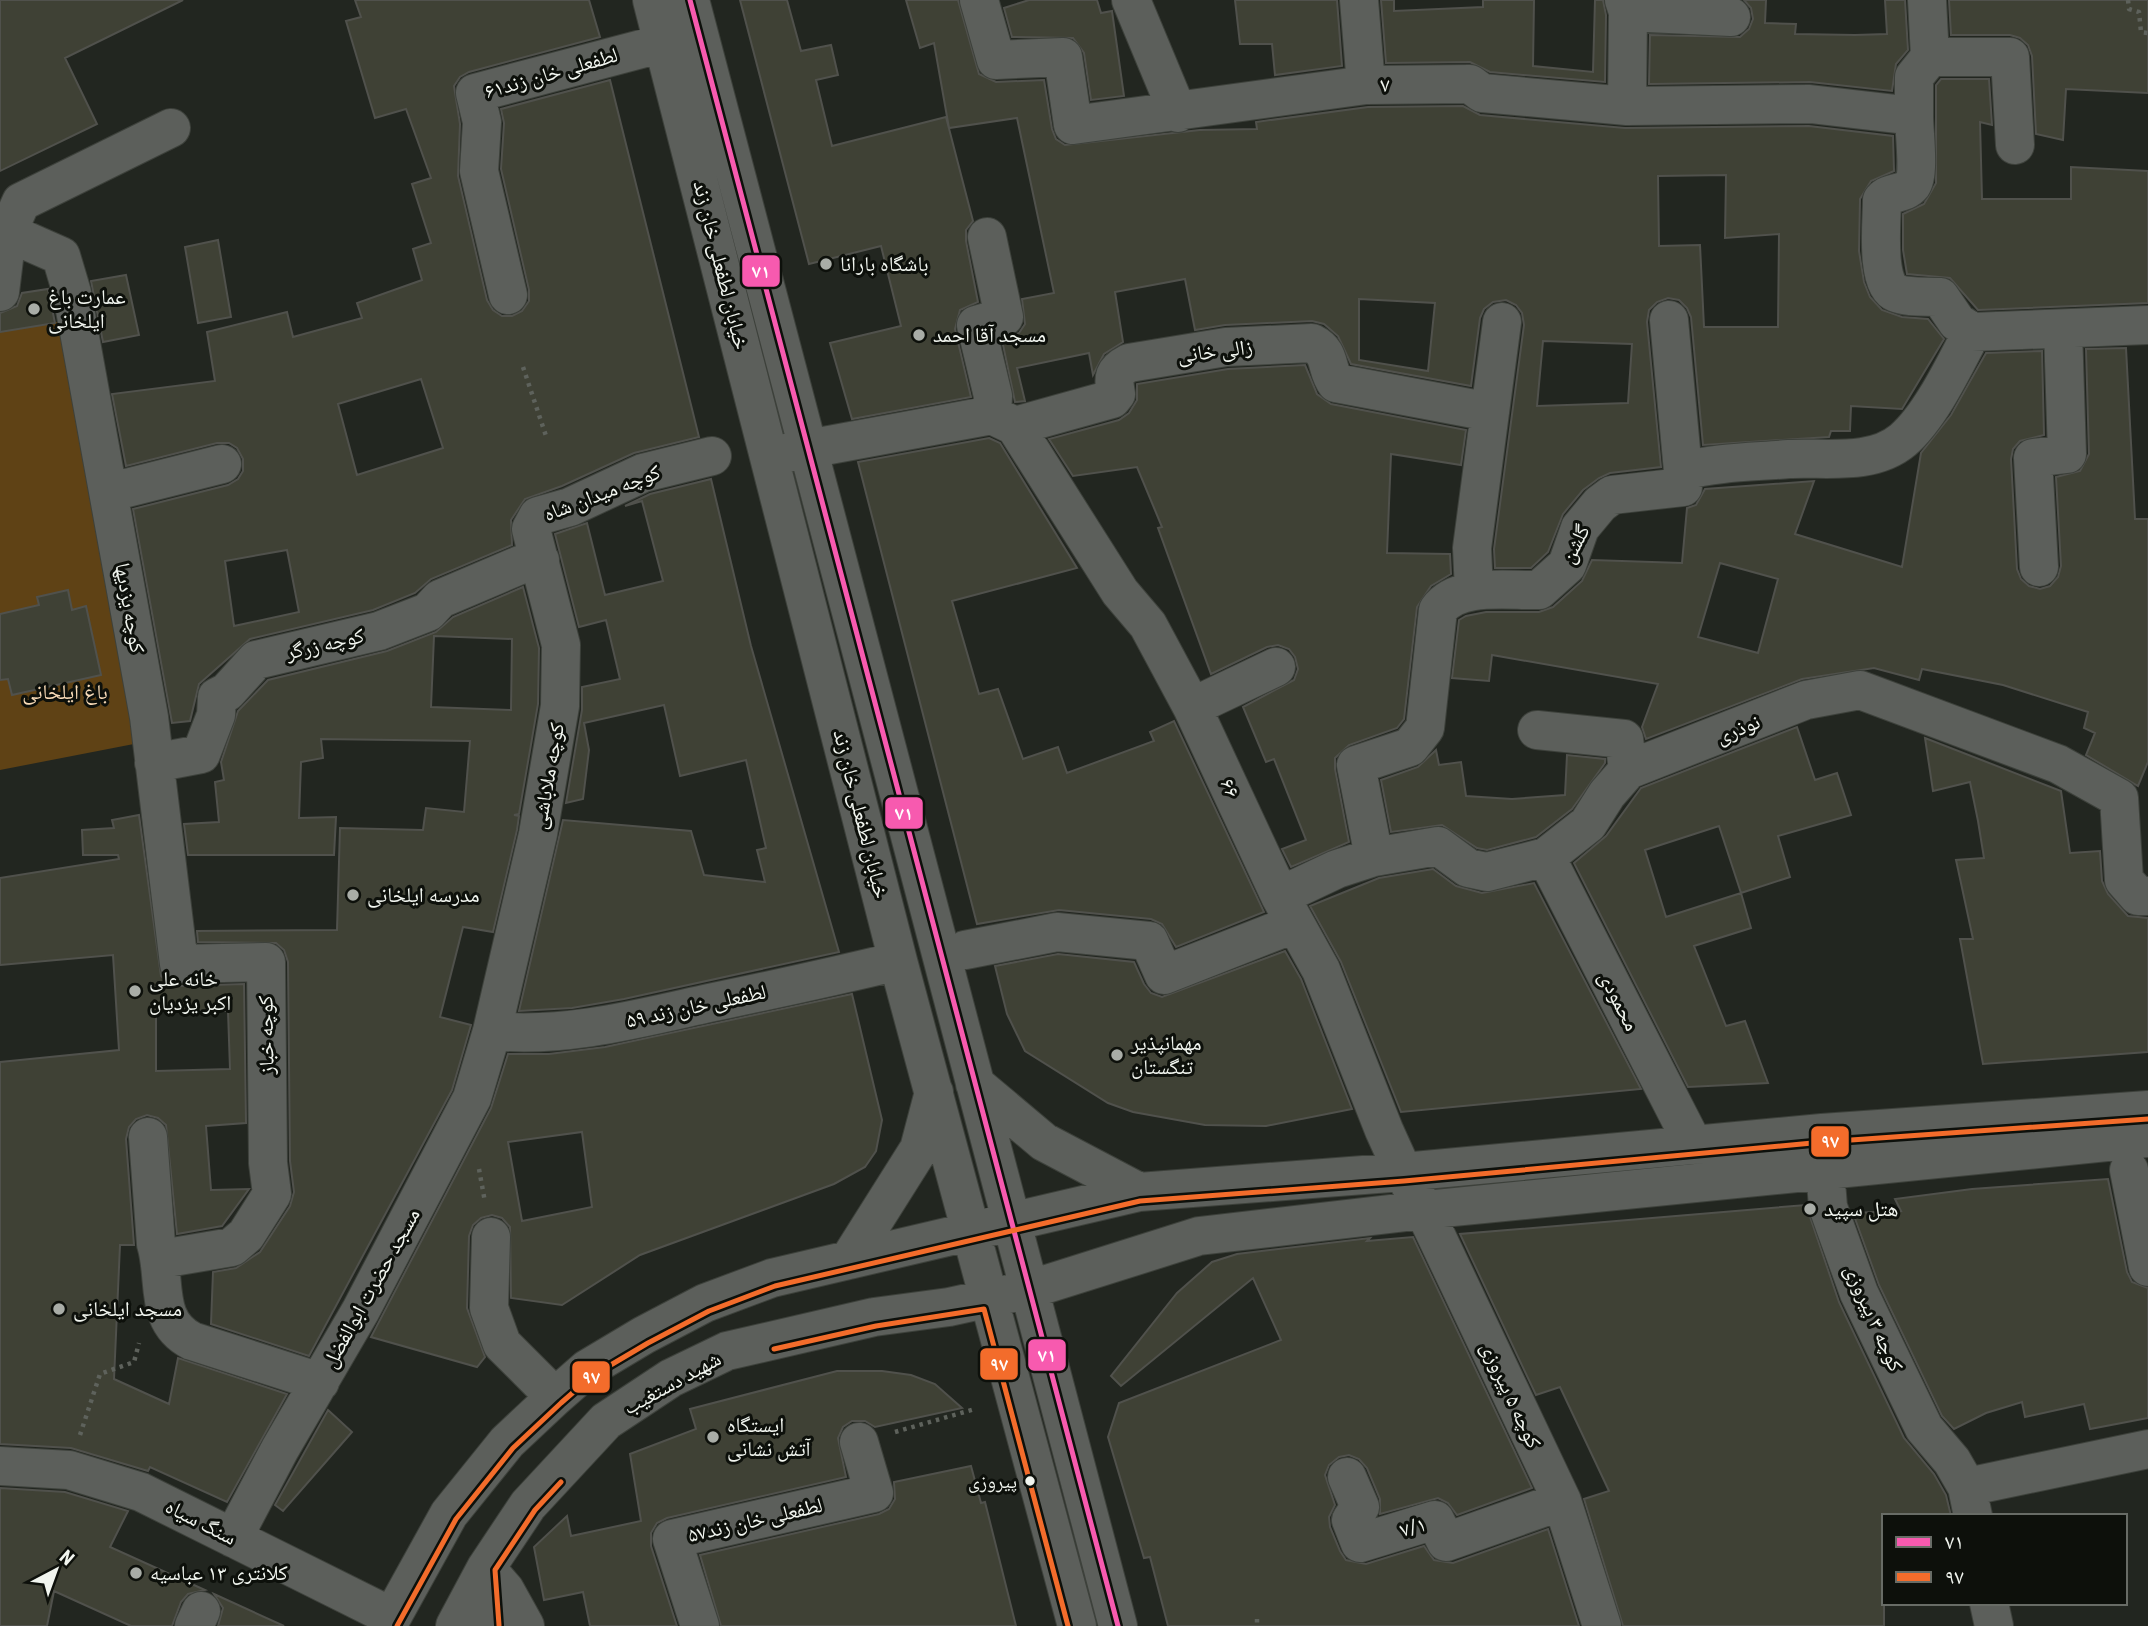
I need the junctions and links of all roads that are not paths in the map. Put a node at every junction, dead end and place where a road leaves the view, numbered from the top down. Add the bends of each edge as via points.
1 (652, 0) edge
2 (690, 0) edge
3 (979, 0) edge
4 (1131, 0) edge
5 (1359, 0) edge
6 (1927, 0) edge
7 (1626, 6) edge
8 (1731, 17) dead end
9 (664, 43) junction
10 (1930, 57) junction
11 (1366, 85) junction
12 (1627, 106) junction
13 (1178, 113) junction
14 (1903, 115) junction
15 (171, 128) dead end
16 (2015, 145) dead end
17 (3, 231) edge
18 (987, 237) dead end
19 (0, 292) edge
20 (508, 295) dead end
21 (1669, 320) dead end
22 (1502, 322) dead end
23 (2148, 325) edge
24 (2063, 330) junction
25 (1972, 332) junction
26 (1490, 412) junction
27 (1004, 420) junction
28 (808, 449) junction
29 (712, 456) dead end
30 (770, 456) junction
31 (222, 464) dead end
32 (1683, 471) junction
33 (111, 492) junction
34 (533, 521) joint
35 (540, 561) junction
36 (2039, 567) dead end
37 (1475, 591) junction
38 (1276, 667) dead end
39 (1192, 708) junction
40 (1537, 730) dead end
41 (154, 763) junction
42 (1628, 770) junction
43 (1374, 857) junction
44 (1546, 857) junction
45 (2148, 896) edge
46 (1287, 910) junction
47 (965, 950) dead end
48 (898, 961) junction
49 (179, 964) joint
50 (492, 1031) junction
51 (975, 1084) junction
52 (934, 1091) junction
53 (2148, 1110) edge
54 (148, 1137) dead end
55 (1693, 1144) junction
56 (1823, 1151) junction
57 (2139, 1154) edge
58 (1403, 1172) junction
59 (1139, 1192) junction
60 (1424, 1210) junction
61 (1013, 1222) junction
62 (972, 1232) junction
63 (491, 1237) road end
64 (160, 1259) junction
65 (849, 1260) junction
66 (2148, 1267) edge
67 (1031, 1289) junction
68 (990, 1299) junction
69 (705, 1303) junction
70 (727, 1351) junction
71 (320, 1382) junction
72 (555, 1397) junction
73 (859, 1441) road end
74 (2148, 1449) edge
75 (0, 1466) edge
76 (1347, 1477) dead end
77 (1562, 1501) junction
78 (1970, 1502) edge
79 (233, 1538) junction
80 (485, 1567) junction
81 (1989, 1605) edge
82 (389, 1621) edge
83 (455, 1626) edge
84 (491, 1626) edge
85 (525, 1626) edge
86 (700, 1626) edge
87 (1076, 1626) edge
88 (1118, 1626) edge
89 (1602, 1626) edge
90 (1994, 1626) edge

1 - 9 street, خیابان لطفعلی خان زند
2 - 28 street
3 - 13 street, ۷ via 996,60 1063,57 1073,125
4 - 13 street
5 - 11 street
6 - 10 street
7 - 8 street
7 - 12 street
9 - 20 street, لطفعلی خان زند۶۱ via 475,93 482,122 479,171
9 - 30 street, خیابان لطفعلی خان زند
10 - 14 street via 1914,77
10 - 16 street via 2010,57
11 - 12 street, ۷ via 1470,84 1482,93
11 - 13 street, ۷
12 - 14 street, ۷ via 1757,102
14 - 25 street via 1916,174 1912,185 1888,193 1882,200 1887,288 1897,294 1940,297 1957,322
15 - 17 street via 21,202
17 - 19 street
17 - 33 street, کوچه یزدیها via 61,256
18 - 27 street via 1004,317 976,325 993,396
21 - 32 street
22 - 26 street
23 - 24 street
24 - 25 street
24 - 36 street via 2067,454 2033,457
25 - 32 street via 1938,394 1903,440 1881,452 1846,459 1780,460
26 - 27 street, زالی خانی via 1336,383 1330,361 1322,348 1312,343 1226,347 1129,363 1118,368 1113,378 1116,394 1112,399
26 - 37 street via 1472,548
27 - 28 street, زالی خانی
27 - 39 street, ۶۶ via 1119,592 1148,625
28 - 30 street, زالی خانی
28 - 51 street
29 - 34 street, کوچه میدان شاه via 643,473
30 - 48 street, خیابان لطفعلی خان زند
31 - 33 street
32 - 37 street, گلشن via 1683,487 1612,495 1600,504 1580,528 1567,565 1539,590
33 - 41 street, کوچه یزدیها
34 - 35 street, کوچه ملاباشی
35 - 41 street, کوچه زرگر via 440,599 428,612 379,631 256,660 217,697 216,715 201,754
35 - 50 street, کوچه ملاباشی via 561,645 561,706 538,834
37 - 43 street, گلشن via 1446,600 1438,610 1425,728 1410,747 1356,765
38 - 39 street
39 - 46 street, ۶۶
40 - 42 street via 1624,739
41 - 49 street, کوچه یزدیها
42 - 44 street via 1588,824
42 - 45 street, نوذری via 1806,700 1860,690 2057,764 2119,797 2124,880 2138,896
43 - 44 street via 1438,846 1468,868 1487,872
43 - 46 street via 1337,869
44 - 55 street, محمودی
46 - 47 street via 1164,975 1149,941 1057,932
46 - 58 street, ۶۶ via 1321,970
48 - 50 street, لطفعلی خان زند ۵۹ via 572,1030 533,1035
48 - 52 street, خیابان لطفعلی خان زند
49 - 64 street, کوچه خباز via 266,962 272,1194 246,1235 232,1247
50 - 71 street, مسجد حضرت ابوالفضل via 472,1098
51 - 59 street via 1044,1142
51 - 61 street
52 - 62 street, خیابان لطفعلی خان زند
52 - 65 street via 919,1149
53 - 56 street
54 - 64 street
55 - 56 street
55 - 58 street
56 - 57 street
56 - 60 street, شهید دستغیب
56 - 78 street, کوچه ۳ پیروزی via 1828,1207 1859,1293 1924,1428 1952,1461
57 - 66 street
58 - 59 street
58 - 60 street, کوچه ۵ پیروزی
59 - 61 street
60 - 67 street, شهید دستغیب via 1199,1236
60 - 77 street, کوچه ۵ پیروزی
61 - 62 street
61 - 67 street
62 - 65 street
62 - 68 street, خیابان لطفعلی خان زند
63 - 72 street via 489,1308 502,1344
64 - 71 street via 166,1317 175,1328 192,1341
65 - 69 street via 772,1278
67 - 68 street, شهید دستغیب
67 - 88 street
68 - 70 street, شهید دستغیب via 874,1317
68 - 87 street, خیابان لطفعلی خان زند
69 - 70 street
69 - 72 street via 587,1369
70 - 80 street, شهید دستغیب via 671,1378 606,1421 528,1505
71 - 79 street, مسجد حضرت ابوالفضل
72 - 82 street via 507,1442 449,1514
73 - 86 street, لطفعلی خان زند۵۷ via 874,1493 672,1539
74 - 78 street
75 - 79 street, سنگ سیاه via 69,1470 141,1492
76 - 77 street, ۷/۱ via 1360,1507 1351,1520 1360,1543 1435,1520 1446,1542
77 - 89 street, کوچه ۵ پیروزی
79 - 82 street, سنگ سیاه
80 - 83 street, شهید دستغیب
80 - 84 street
80 - 85 street via 505,1590
81 - 90 street

